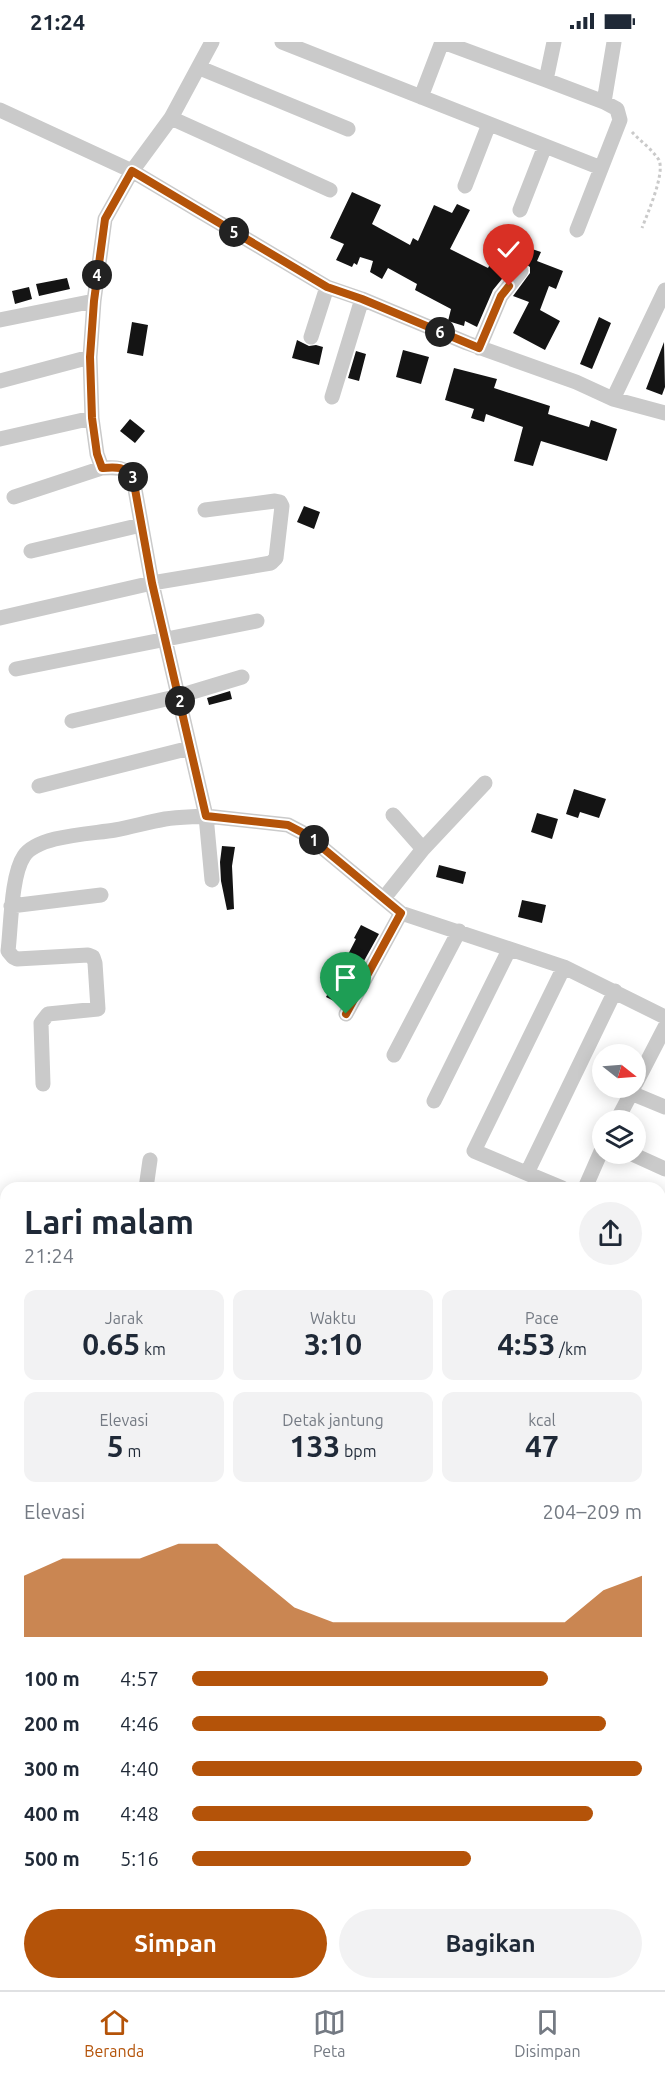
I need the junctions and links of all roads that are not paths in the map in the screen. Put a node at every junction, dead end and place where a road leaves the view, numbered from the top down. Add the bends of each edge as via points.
1 (212, 42) edge
2 (282, 42) edge
3 (442, 42) edge
4 (554, 42) edge
5 (614, 42) edge
6 (200, 68) junction
7 (546, 80) junction
8 (422, 97) junction
9 (604, 102) junction
10 (0, 110) edge
11 (171, 118) junction
12 (489, 124) junction
13 (348, 129) dead end
14 (544, 146) junction
15 (601, 168) junction
16 (132, 171) junction
17 (465, 186) dead end
18 (330, 190) dead end
19 (520, 210) dead end
20 (577, 230) dead end
21 (521, 272) dead end
22 (327, 287) junction
23 (665, 290) edge
24 (362, 299) junction
25 (94, 301) junction
26 (0, 320) edge
27 (311, 337) dead end
28 (479, 348) junction
29 (90, 357) junction
30 (0, 381) edge
31 (332, 397) dead end
32 (613, 399) junction
33 (665, 413) edge
34 (92, 418) junction
35 (0, 439) edge
36 (102, 468) junction
37 (14, 497) dead end
38 (205, 510) dead end
39 (141, 525) junction
40 (31, 551) dead end
41 (152, 583) junction
42 (0, 618) edge
43 (257, 621) dead end
44 (165, 638) junction
45 (16, 669) dead end
46 (242, 677) dead end
47 (179, 696) junction
48 (72, 721) dead end
49 (190, 748) junction
50 (485, 783) dead end
51 (39, 786) dead end
52 (393, 814) dead end
53 (206, 816) junction
54 (423, 849) junction
55 (212, 880) dead end
56 (101, 895) dead end
57 (384, 898) junction
58 (11, 906) junction
59 (401, 913) junction
60 (459, 931) junction
61 (509, 950) junction
62 (564, 967) junction
63 (615, 991) junction
64 (346, 1014) dead end
65 (665, 1017) edge
66 (665, 1027) edge
67 (394, 1055) dead end
68 (646, 1063) edge
69 (43, 1084) dead end
70 (646, 1096) edge
71 (434, 1101) dead end
72 (665, 1107) edge
73 (150, 1160) dead end
74 (646, 1160) edge
75 (596, 1164) edge
76 (665, 1169) edge
77 (527, 1173) junction
78 (147, 1182) edge
79 (548, 1182) edge
80 (588, 1182) edge

1 - 6 street
2 - 8 street
3 - 7 street
3 - 8 street
4 - 7 street
5 - 9 street
6 - 11 street
6 - 13 street
7 - 9 street
8 - 12 street
9 - 15 street via 617,109 620,120
10 - 16 street
11 - 16 street
11 - 18 street
12 - 14 street
12 - 17 street
14 - 15 street
14 - 19 street
15 - 20 street
16 - 22 street
16 - 25 street via 105,219
21 - 28 street via 501,296
22 - 24 street
22 - 27 street
23 - 32 street
24 - 28 street
24 - 31 street
25 - 26 street
25 - 29 street
28 - 32 street
29 - 30 street
29 - 34 street
32 - 33 street
34 - 35 street
34 - 36 street
36 - 37 street
36 - 39 street via 118,467 133,478
38 - 41 street via 280,502 276,558 271,563
39 - 40 street
39 - 41 street
41 - 42 street
41 - 44 street
43 - 44 street
44 - 45 street
44 - 47 street
46 - 47 street
47 - 48 street
47 - 49 street
49 - 51 street
49 - 53 street
50 - 54 street
52 - 54 street
53 - 55 street
53 - 57 street via 288,825 307,835
53 - 58 street via 165,819 42,843 23,857
54 - 57 street
56 - 58 street
57 - 59 street
58 - 69 street via 8,951 13,957 88,955 96,963 98,1009 48,1014 41,1023
59 - 60 street
59 - 64 street
60 - 61 street
60 - 67 street
61 - 62 street
61 - 71 street
62 - 63 street
62 - 77 street via 474,1152
63 - 65 street
63 - 77 street
66 - 68 street
70 - 72 street
73 - 78 street
74 - 76 street
75 - 80 street
77 - 79 street

